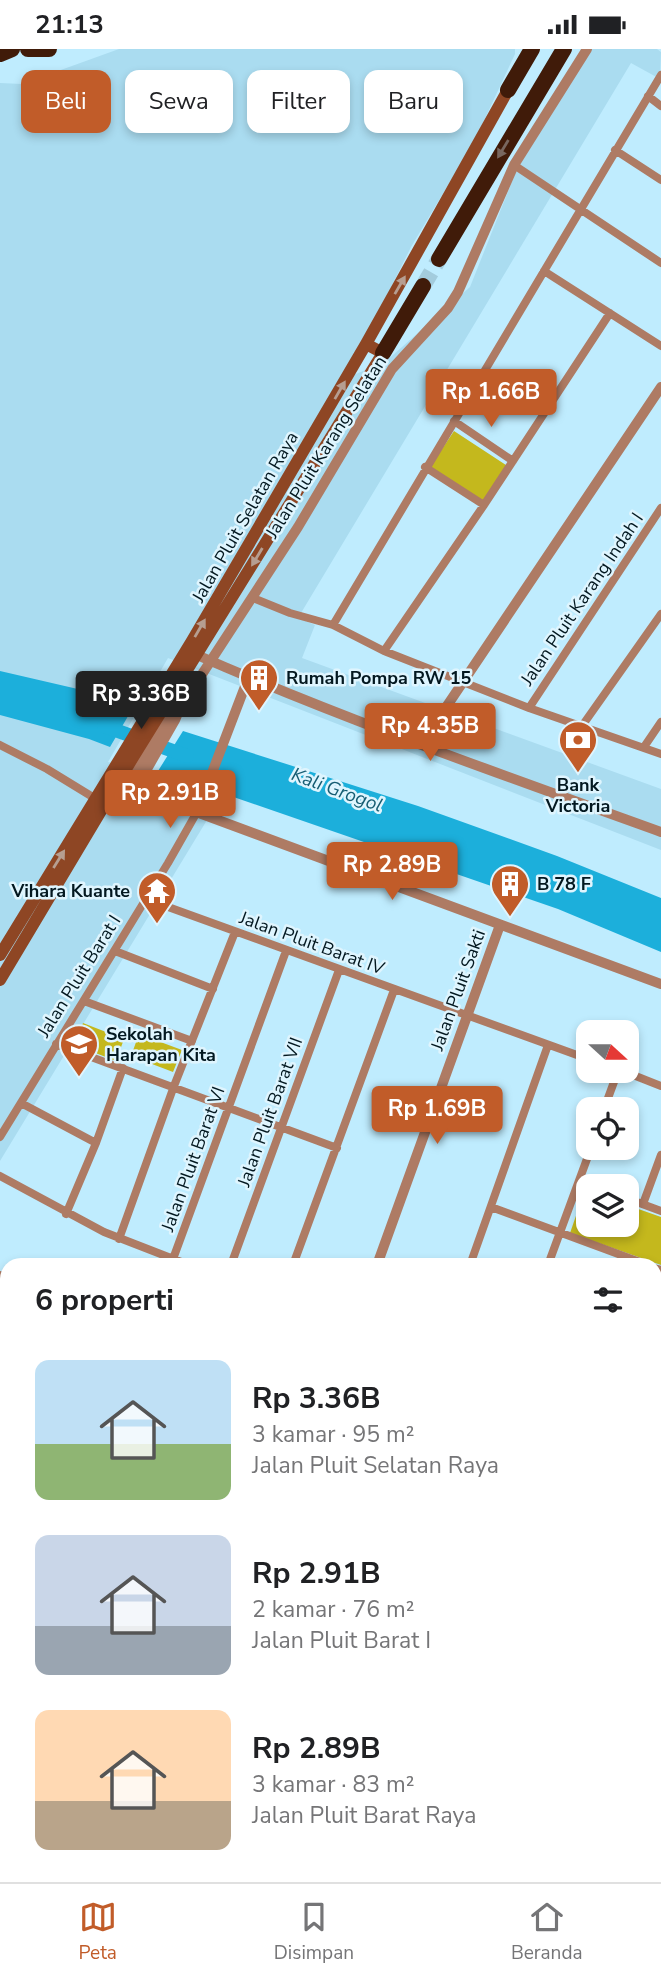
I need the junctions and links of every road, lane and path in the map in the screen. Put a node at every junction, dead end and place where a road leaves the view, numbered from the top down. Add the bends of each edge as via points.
1 (12, 49) edge
2 (28, 49) edge
3 (49, 49) edge
4 (521, 49) edge
5 (532, 49) edge
6 (564, 49) edge
7 (587, 49) edge
8 (0, 54) edge
9 (661, 75) edge
10 (508, 90) junction
11 (648, 96) junction
12 (661, 106) edge
13 (615, 150) junction
14 (514, 165) junction
15 (661, 180) edge
16 (580, 209) junction
17 (439, 259) tunnel mouth
18 (661, 263) edge
19 (544, 271) junction
20 (423, 286) tunnel mouth
21 (610, 313) junction
22 (366, 344) junction
23 (661, 346) edge
24 (383, 353) junction
25 (661, 387) edge
26 (454, 421) junction
27 (513, 461) junction
28 (425, 467) junction
29 (484, 505) junction
30 (661, 508) edge
31 (253, 598) junction
32 (661, 614) edge
33 (333, 625) junction
34 (384, 651) junction
35 (197, 655) junction
36 (211, 661) junction
37 (249, 676) junction
38 (462, 681) junction
39 (529, 708) junction
40 (164, 715) junction
41 (661, 722) edge
42 (583, 726) junction
43 (422, 743) junction
44 (0, 744) edge
45 (644, 747) junction
46 (661, 754) edge
47 (136, 760) junction
48 (127, 786) junction
49 (96, 799) junction
50 (197, 812) junction
51 (661, 832) edge
52 (146, 899) junction
53 (500, 925) junction
54 (235, 932) junction
55 (16, 941) junction
56 (115, 951) junction
57 (286, 951) junction
58 (0, 955) edge
59 (339, 970) junction
60 (0, 980) edge
61 (661, 984) edge
62 (213, 989) junction
63 (394, 990) junction
64 (84, 1001) junction
65 (466, 1015) junction
66 (192, 1041) junction
67 (57, 1044) junction
68 (548, 1045) junction
69 (576, 1055) edge
70 (123, 1068) junction
71 (639, 1078) edge
72 (661, 1086) edge
73 (174, 1087) junction
74 (21, 1103) junction
75 (229, 1108) junction
76 (282, 1128) junction
77 (0, 1137) edge
78 (96, 1143) junction
79 (337, 1148) junction
80 (661, 1155) edge
81 (0, 1176) edge
82 (576, 1190) edge
83 (639, 1203) edge
84 (643, 1204) junction
85 (491, 1207) junction
86 (661, 1211) edge
87 (66, 1214) junction
88 (560, 1233) junction
89 (119, 1239) junction
90 (622, 1256) joint
91 (170, 1258) edge
92 (173, 1258) edge
93 (234, 1258) edge
94 (296, 1258) edge
95 (379, 1258) edge
96 (473, 1258) edge
97 (551, 1258) edge
98 (628, 1258) edge

1 - 8 highway
2 - 3 highway
4 - 10 highway
5 - 10 highway
6 -> 17 highway
7 - 14 street, Jalan Pluit Karang Selatan
9 - 11 street
22 -> 10 main road, Jalan Pluit Selatan Raya
11 - 12 street
11 - 13 street
13 - 15 street
13 - 16 street
14 - 16 street
14 - 31 street, Jalan Pluit Karang Selatan via 449,308 392,369
16 - 18 street
16 - 19 street
19 - 21 street
19 - 26 street
20 - 24 highway
21 - 23 street
21 - 27 street
22 - 24 main road
40 -> 22 main road, Jalan Pluit Selatan Raya via 192,642
24 -> 35 main road, Jalan Pluit Selatan Raya
25 - 38 street
26 - 27 street
26 - 28 street
27 - 29 street
28 - 29 street
28 - 33 street
29 - 34 street
30 - 39 street, Jalan Pluit Karang Indah I
31 - 33 street
31 - 36 street, Jalan Pluit Karang Selatan
32 - 42 street
33 - 34 street
34 - 38 street
35 - 36 street
35 - 40 main road, Jalan Pluit Selatan Raya
36 - 37 street
36 - 40 street, Jalan Pluit Karang Selatan via 180,708
37 - 43 street
37 - 50 street, Jalan Pluit Barat I
38 - 39 street
38 - 43 street
39 - 42 street
40 - 47 main road, Jalan Pluit Selatan Raya
41 - 45 street
42 - 45 street
43 - 51 street
44 - 49 street
45 - 46 street
47 - 48 main road, Jalan Pluit Selatan Raya
47 - 49 main road, Jalan Pluit Selatan Raya
48 - 50 street
48 - 55 main road, Jalan Pluit Selatan Raya
55 -> 49 main road, Jalan Pluit Selatan Raya
50 - 52 street, Jalan Pluit Barat I
50 - 53 street
52 - 54 street, Jalan Pluit Barat IV
52 - 56 street, Jalan Pluit Barat I
53 - 61 street
53 - 65 street, Jalan Pluit Sakti
54 - 57 street, Jalan Pluit Barat IV
54 - 62 street
55 - 58 main road, Jalan Pluit Selatan Raya
55 - 60 main road, Jalan Pluit Selatan Raya
56 - 62 street
56 - 64 street, Jalan Pluit Barat I
57 - 59 street, Jalan Pluit Barat IV
57 - 75 street, Jalan Pluit Barat VI
59 - 63 street, Jalan Pluit Barat IV
59 - 76 street, Jalan Pluit Barat VII
62 - 66 street
63 - 65 street, Jalan Pluit Barat IV
63 - 79 street
64 - 66 street
64 - 67 street, Jalan Pluit Barat I
65 - 68 street, Jalan Pluit Barat IV
65 - 95 street, Jalan Pluit Sakti
66 - 73 street
67 - 70 street
67 - 74 street, Jalan Pluit Barat I
68 - 69 street, Jalan Pluit Barat IV
68 - 85 street
70 - 73 street
70 - 78 street
71 - 72 street
73 - 75 street
73 - 89 street
74 - 77 street, Jalan Pluit Barat I
74 - 78 street
75 - 76 street
75 - 92 street, Jalan Pluit Barat VI
76 - 79 street
76 - 93 street, Jalan Pluit Barat VII
78 - 87 street
79 - 94 street
80 - 84 street
81 - 87 street
82 - 88 street
83 - 84 street
84 - 86 street
85 - 88 street
85 - 96 street
87 - 89 street
88 - 90 street
88 - 97 street
89 - 91 street
90 - 98 street

